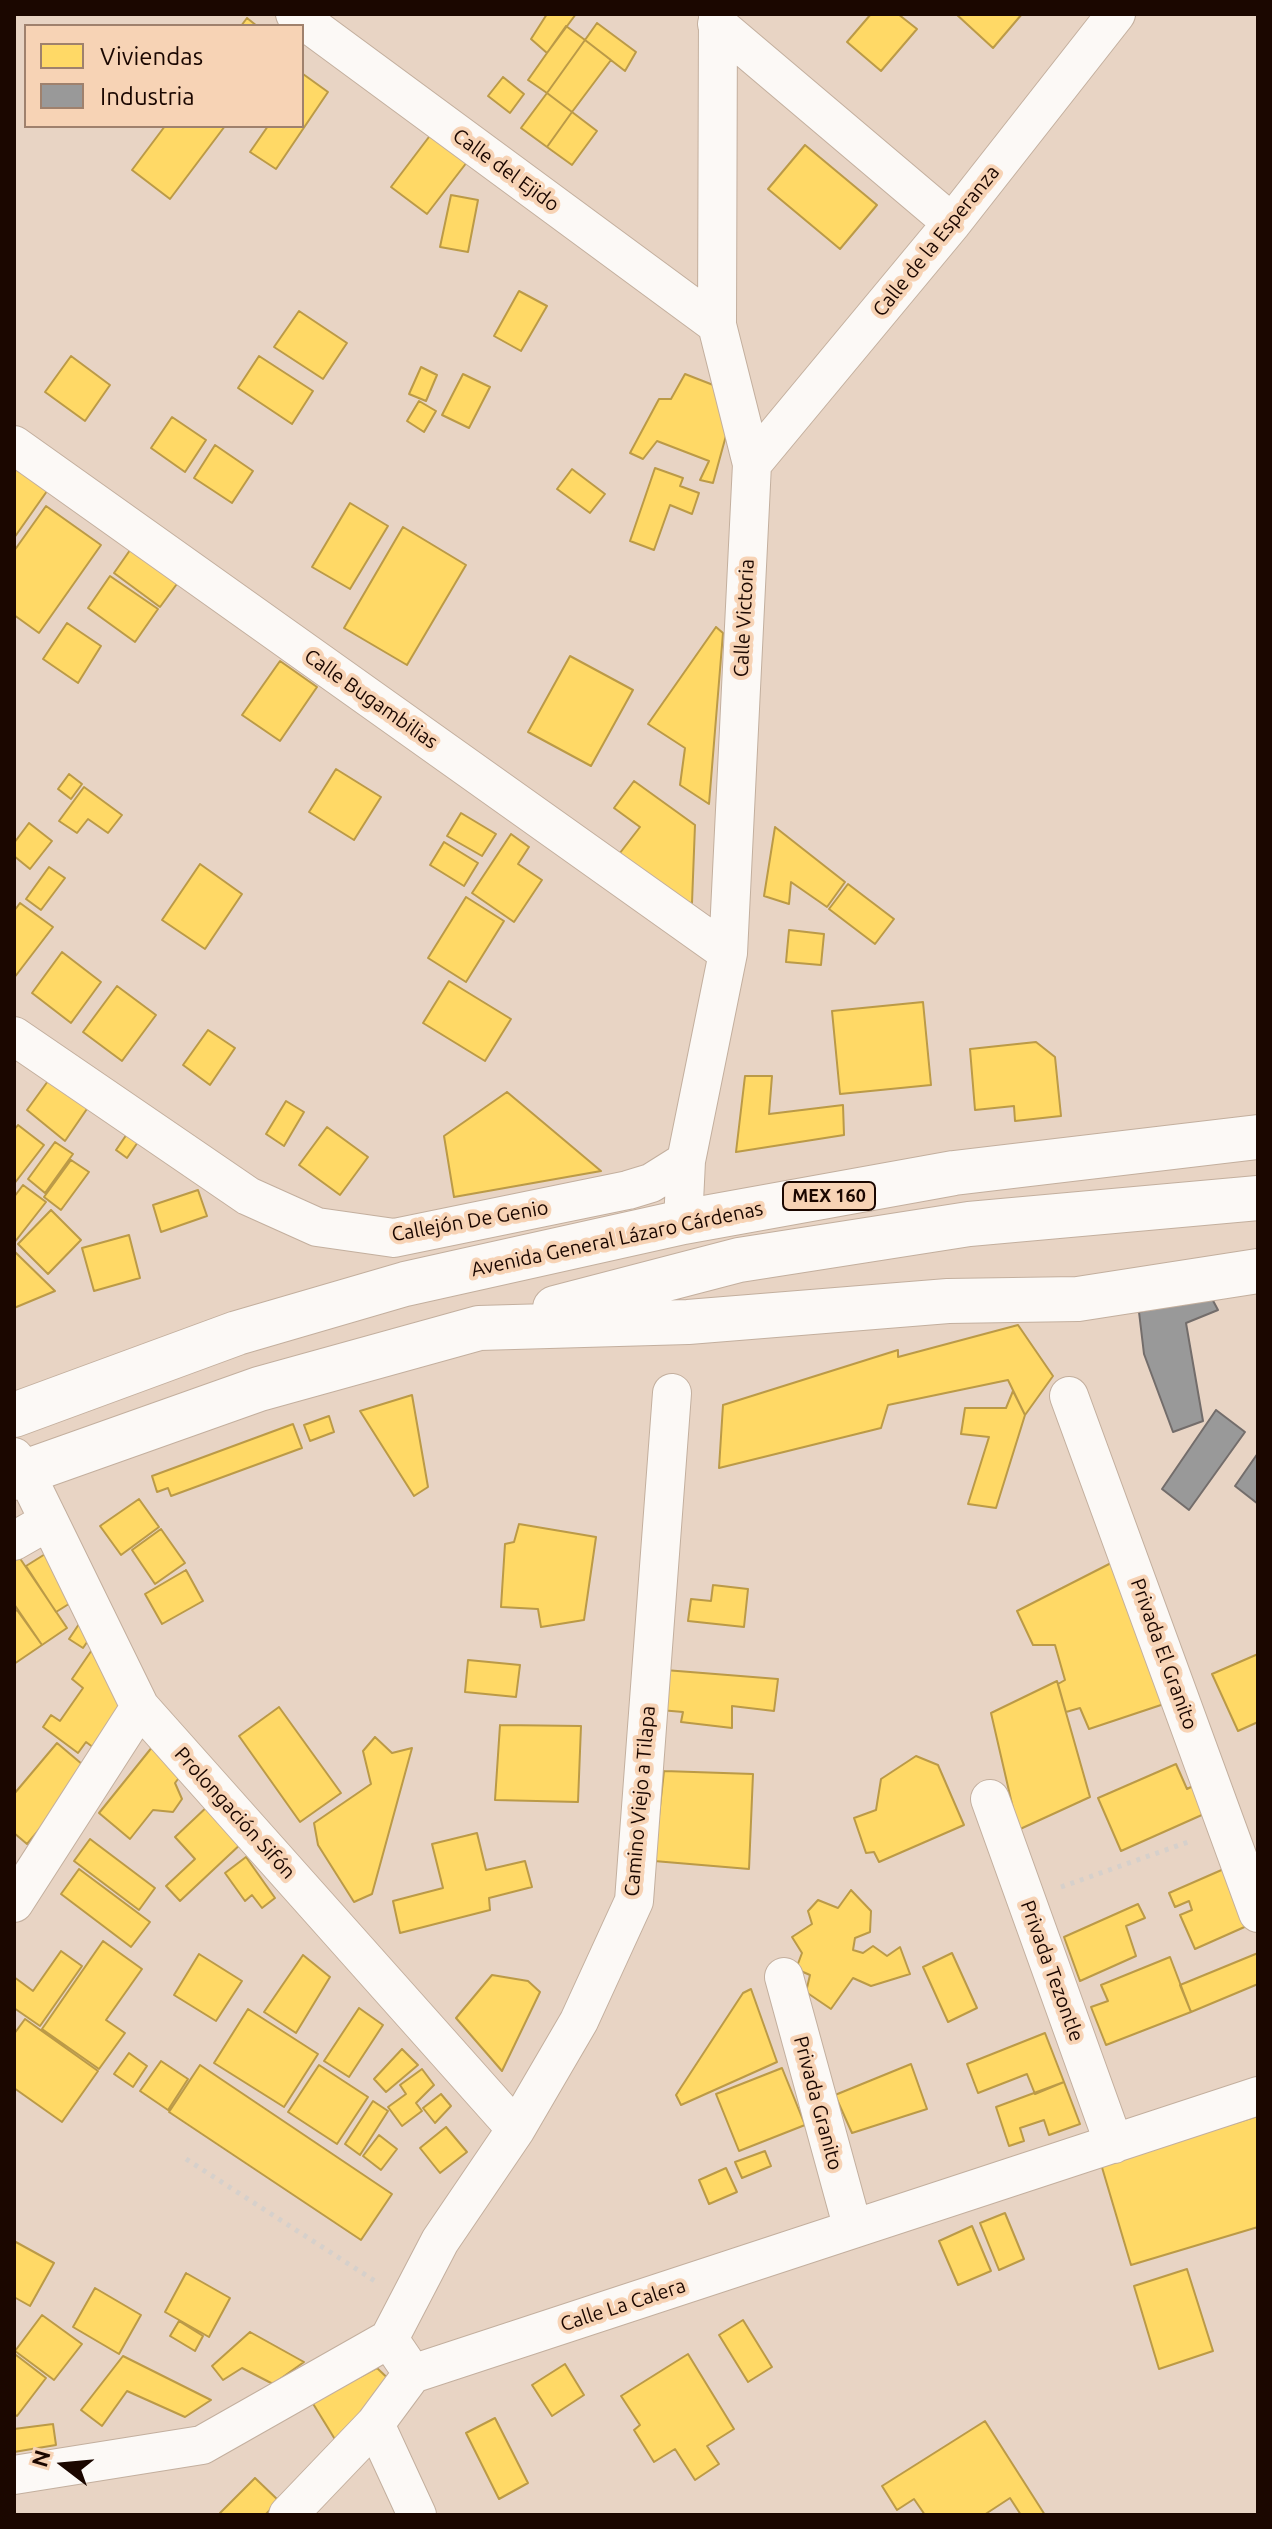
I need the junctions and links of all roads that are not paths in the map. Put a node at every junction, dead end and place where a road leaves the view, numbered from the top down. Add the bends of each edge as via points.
1 (295, 14) edge
2 (1116, 14) edge
3 (718, 19) edge
4 (952, 223) junction
5 (717, 325) junction
6 (14, 445) edge
7 (752, 464) junction
8 (728, 953) junction
9 (14, 1036) edge
10 (1258, 1137) edge
11 (686, 1161) junction
12 (1258, 1198) edge
13 (683, 1222) junction
14 (1258, 1271) edge
15 (479, 1328) junction
16 (672, 1393) dead end
17 (1069, 1396) dead end
18 (14, 1415) edge
19 (18, 1469) edge
20 (49, 1521) junction
21 (14, 1541) edge
22 (140, 1707) junction
23 (990, 1799) dead end
24 (14, 1903) edge
25 (1258, 1913) edge
26 (784, 1977) dead end
27 (1258, 2096) edge
28 (516, 2129) junction
29 (1114, 2144) junction
30 (853, 2229) junction
31 (389, 2339) junction
32 (412, 2374) junction
33 (375, 2424) junction
34 (14, 2475) edge
35 (288, 2515) edge
36 (417, 2515) edge

1 - 5 street, Calle del Ejido
2 - 4 street, Calle de la Esperanza
3 - 4 street
3 - 5 street, Calle Victoria
4 - 7 street, Calle de la Esperanza
5 - 7 street, Calle Victoria
6 - 8 street, Calle Bugambilias
7 - 8 street, Calle Victoria
8 - 11 street, Calle Victoria
9 - 11 street, Callejón De Genio via 248,1196 317,1227 394,1238 628,1190 651,1183
10 - 13 main road, Avenida General Lázaro Cárdenas / MEX 160 via 954,1173
11 - 13 street, Calle Victoria
12 - 15 main road, MEX 160 via 969,1224 739,1260
13 - 18 main road, Avenida General Lázaro Cárdenas / MEX 160 via 405,1284 237,1333
14 - 15 main road via 1078,1299 948,1301 688,1322
15 - 19 main road, MEX 160 via 259,1389
16 - 28 street, Camino Viejo a Tilapa via 634,1901 579,2021
17 - 25 street, Privada El Granito
19 - 20 street, Prolongación Sifón
20 - 21 street
20 - 22 street, Prolongación Sifón
22 - 24 street
22 - 28 street, Prolongación Sifón
23 - 29 street, Privada Tezontle
26 - 30 street, Privada Granito
27 - 29 street, Calle La Calera
28 - 31 street, Camino Viejo a Tilapa via 440,2241
29 - 30 street, Calle La Calera
30 - 32 street, Calle La Calera
31 - 32 street
31 - 34 street via 202,2445
32 - 33 street
33 - 35 street
33 - 36 street

